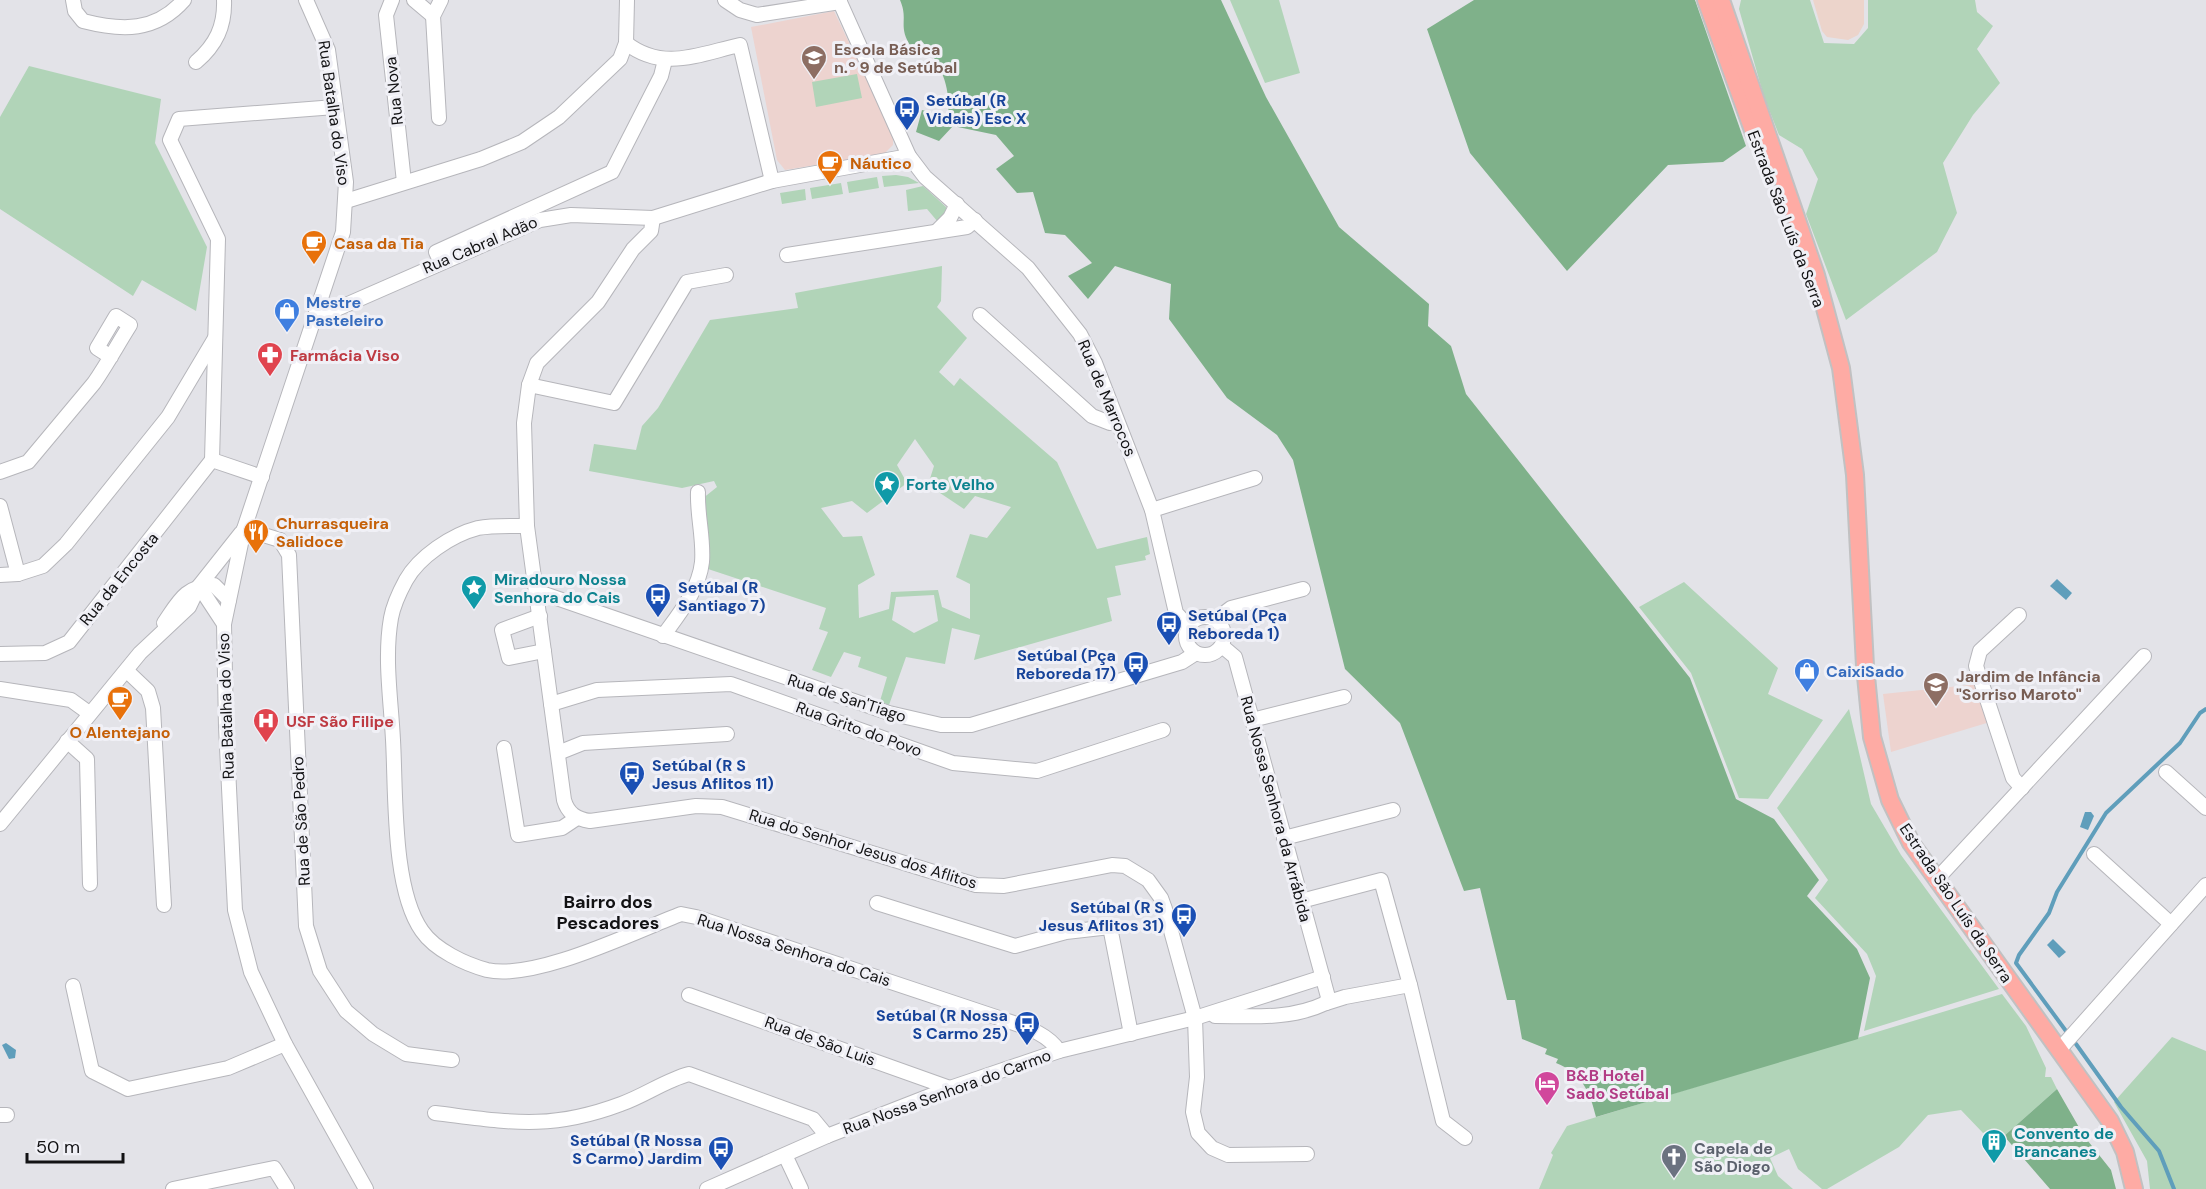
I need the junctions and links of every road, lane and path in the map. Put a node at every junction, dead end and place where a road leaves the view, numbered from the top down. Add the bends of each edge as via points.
1 (73, 0) edge
2 (184, 0) edge
3 (224, 0) edge
4 (306, 0) edge
5 (392, 0) edge
6 (414, 0) edge
7 (441, 0) edge
8 (627, 0) edge
9 (726, 0) edge
10 (1706, 0) edge
11 (1721, 0) edge
12 (1730, 0) edge
13 (839, 1) edge
14 (433, 16) junction
15 (626, 43) junction
16 (1738, 56) junction
17 (664, 60) junction
18 (196, 62) dead end
19 (335, 107) junction
20 (439, 118) dead end
21 (909, 156) junction
22 (772, 181) junction
23 (404, 182) junction
24 (346, 201) junction
25 (957, 204) junction
26 (654, 218) junction
27 (975, 220) junction
28 (937, 231) junction
29 (787, 255) dead end
30 (440, 261) junction
31 (726, 275) dead end
32 (980, 315) dead end
33 (316, 318) junction
34 (216, 336) junction
35 (111, 357) dead end
36 (529, 385) junction
37 (1116, 421) junction
38 (1852, 442) junction
39 (212, 460) junction
40 (0, 472) edge
41 (262, 477) junction
42 (1255, 478) dead end
43 (698, 492) dead end
44 (0, 506) edge
45 (1152, 510) junction
46 (527, 526) junction
47 (244, 529) junction
48 (18, 574) junction
49 (0, 575) edge
50 (199, 586) junction
51 (1302, 589) dead end
52 (536, 591) junction
53 (229, 600) junction
54 (2019, 615) dead end
55 (540, 616) junction
56 (1215, 620) junction
57 (224, 624) junction
58 (1189, 627) junction
59 (663, 636) junction
60 (1222, 646) junction
61 (544, 651) junction
62 (1196, 653) junction
63 (0, 654) edge
64 (2144, 656) dead end
65 (126, 671) junction
66 (0, 689) edge
67 (1344, 697) dead end
68 (551, 704) junction
69 (89, 713) junction
70 (1252, 720) junction
71 (1163, 730) dead end
72 (727, 734) dead end
73 (67, 741) junction
74 (504, 748) dead end
75 (558, 753) junction
76 (2166, 772) dead end
77 (2022, 788) junction
78 (2206, 808) edge
79 (1393, 810) dead end
80 (577, 818) junction
81 (0, 824) edge
82 (1284, 838) junction
83 (2094, 854) dead end
84 (1936, 880) junction
85 (90, 884) dead end
86 (2206, 885) edge
87 (1301, 900) junction
88 (877, 903) dead end
89 (164, 904) dead end
90 (2171, 924) junction
91 (1410, 985) junction
92 (73, 986) dead end
93 (1325, 990) junction
94 (1281, 991) junction
95 (689, 995) dead end
96 (1283, 1016) junction
97 (1195, 1018) junction
98 (1131, 1034) junction
99 (285, 1044) junction
100 (2059, 1050) junction
101 (1059, 1051) junction
102 (452, 1060) dead end
103 (950, 1088) junction
104 (435, 1113) dead end
105 (827, 1136) junction
106 (1466, 1138) dead end
107 (1307, 1154) dead end
108 (784, 1155) junction
109 (173, 1189) edge
110 (286, 1189) edge
111 (366, 1189) edge
112 (707, 1189) edge
113 (801, 1189) edge
114 (2133, 1189) edge

1 - 2 street via 83,21 129,27 155,24 171,16
3 - 18 street via 225,18 218,35
4 - 19 street, Rua Batalha do Viso via 328,50
5 - 23 street, Rua Nova via 386,15
6 - 14 street
7 - 14 street
8 - 15 street
9 - 13 street via 757,15
10 - 38 main road, Estrada São Luís da Serra via 1821,310 1843,390
11 - 16 main road, Estrada São Luís da Serra
12 - 16 main road
13 - 21 street, Rua de Marrocos
14 - 20 street
15 - 17 street via 646,56
15 - 23 street via 620,59 595,86 522,142
16 - 38 main road, Estrada São Luís da Serra via 1823,299 1841,368
17 - 22 street via 740,45
17 - 30 street via 661,76 612,172 436,252
19 - 24 street, Rua Batalha do Viso
19 - 34 street via 179,119 170,140 219,239
21 - 22 street, Rua Cabral Adão
21 - 25 street, Rua de Marrocos via 925,177
22 - 26 street, Rua Cabral Adão
23 - 24 street
24 - 33 street, Rua Batalha do Viso via 343,232
25 - 27 street, Rua de Marrocos
25 - 28 street
26 - 30 street, Rua Cabral Adão via 556,216
26 - 36 street via 651,231 633,249 598,302 537,363
27 - 28 street via 967,227
27 - 37 street, Rua de Marrocos via 1028,268 1080,334
28 - 29 street
30 - 33 street, Rua Cabral Adão
31 - 36 street via 687,282 614,403
32 - 37 street via 1092,416 1110,423
33 - 41 street, Rua Batalha do Viso
34 - 39 street
34 - 48 street via 168,417 66,544 43,566
35 - 40 street via 28,462
36 - 46 street via 524,423
37 - 45 street, Rua de Marrocos
38 - 84 main road, Estrada São Luís da Serra via 1872,737 1879,769 1900,823
39 - 41 street
39 - 63 street, Rua da Encosta via 69,642 45,653
41 - 47 street, Rua Batalha do Viso
42 - 45 street
43 - 59 street via 702,561 698,578 683,609
44 - 48 street
45 - 58 street, Rua de Marrocos via 1176,613
46 - 52 street
46 - 101 street, Rua Nossa Senhora do Cais via 480,528 456,537 425,558 406,580 391,616 388,656 399,859 406,897 422,931 446,953 488,970 516,970 562,960 681,914 1002,1019 1040,1033
47 - 50 street
47 - 53 street, Rua Batalha do Viso
47 - 102 street, Rua de São Pedro via 280,540 289,555 306,926 320,971 346,1011 373,1034 406,1054
48 - 49 street
50 - 53 street via 214,585
50 - 57 street
50 - 65 street via 182,596
51 - 56 street via 1231,608
52 - 55 street
52 - 59 street, Rua de San'Tiago
53 - 57 street, Rua Batalha do Viso
54 - 77 street via 1980,651 1976,666 2013,778
55 - 61 street
55 - 61 street via 502,630 509,658
56 - 58 street via 1200,618
56 - 60 street via 1224,631
57 - 99 street, Rua Batalha do Viso via 235,909 251,972
58 - 62 street via 1187,639
59 - 62 street, Rua de San'Tiago via 889,714 942,725 971,725 1182,662
60 - 62 street via 1211,655
60 - 70 street, Rua Nossa Senhora da Arrábida via 1235,657
61 - 68 street
64 - 77 street
65 - 69 street
65 - 89 street via 148,692 153,708
66 - 69 street via 71,700
67 - 70 street
68 - 71 street, Rua Grito do Povo via 597,690 731,684 953,763 1037,771
68 - 75 street
69 - 73 street
70 - 82 street, Rua Nossa Senhora da Arrábida
72 - 75 street via 583,742
73 - 81 street
73 - 85 street via 87,759
74 - 80 street, Rua do Senhor Jesus dos Aflitos via 518,835 562,828
75 - 80 street via 566,806
76 - 78 street
77 - 84 street
79 - 82 street
80 - 97 street, Rua do Senhor Jesus dos Aflitos via 590,821 696,806 722,807 976,885 1004,886 1098,866 1125,866 1148,880 1161,898
82 - 87 street, Rua Nossa Senhora da Arrábida
83 - 90 street
84 - 100 main road, Estrada São Luís da Serra
86 - 90 street
87 - 91 street via 1381,880
87 - 93 street, Rua Nossa Senhora da Arrábida
88 - 98 street via 1015,946 1066,932 1110,927
90 - 100 street
91 - 93 street via 1345,997
91 - 106 street via 1443,1121
92 - 99 street via 92,1071 129,1089 228,1068
93 - 94 street
93 - 96 street via 1310,1011
94 - 96 street via 1278,998
94 - 97 street
95 - 103 street, Rua de São Luis
96 - 97 street
97 - 98 street, Rua Nossa Senhora do Carmo
97 - 107 street, Rua do Senhor Jesus dos Aflitos via 1197,1077 1193,1112 1198,1133 1212,1148 1228,1155
98 - 101 street, Rua Nossa Senhora do Carmo
99 - 111 street, Rua Batalha do Viso
100 - 114 main road, Estrada São Luís da Serra via 2110,1121 2125,1152
101 - 103 street, Rua Nossa Senhora do Carmo
103 - 105 street, Rua Nossa Senhora do Carmo
104 - 105 street via 541,1124 596,1113 693,1074 813,1119
105 - 108 street, Rua Nossa Senhora do Carmo
108 - 112 street, Rua Nossa Senhora do Carmo
108 - 113 street
109 - 110 street via 274,1168

